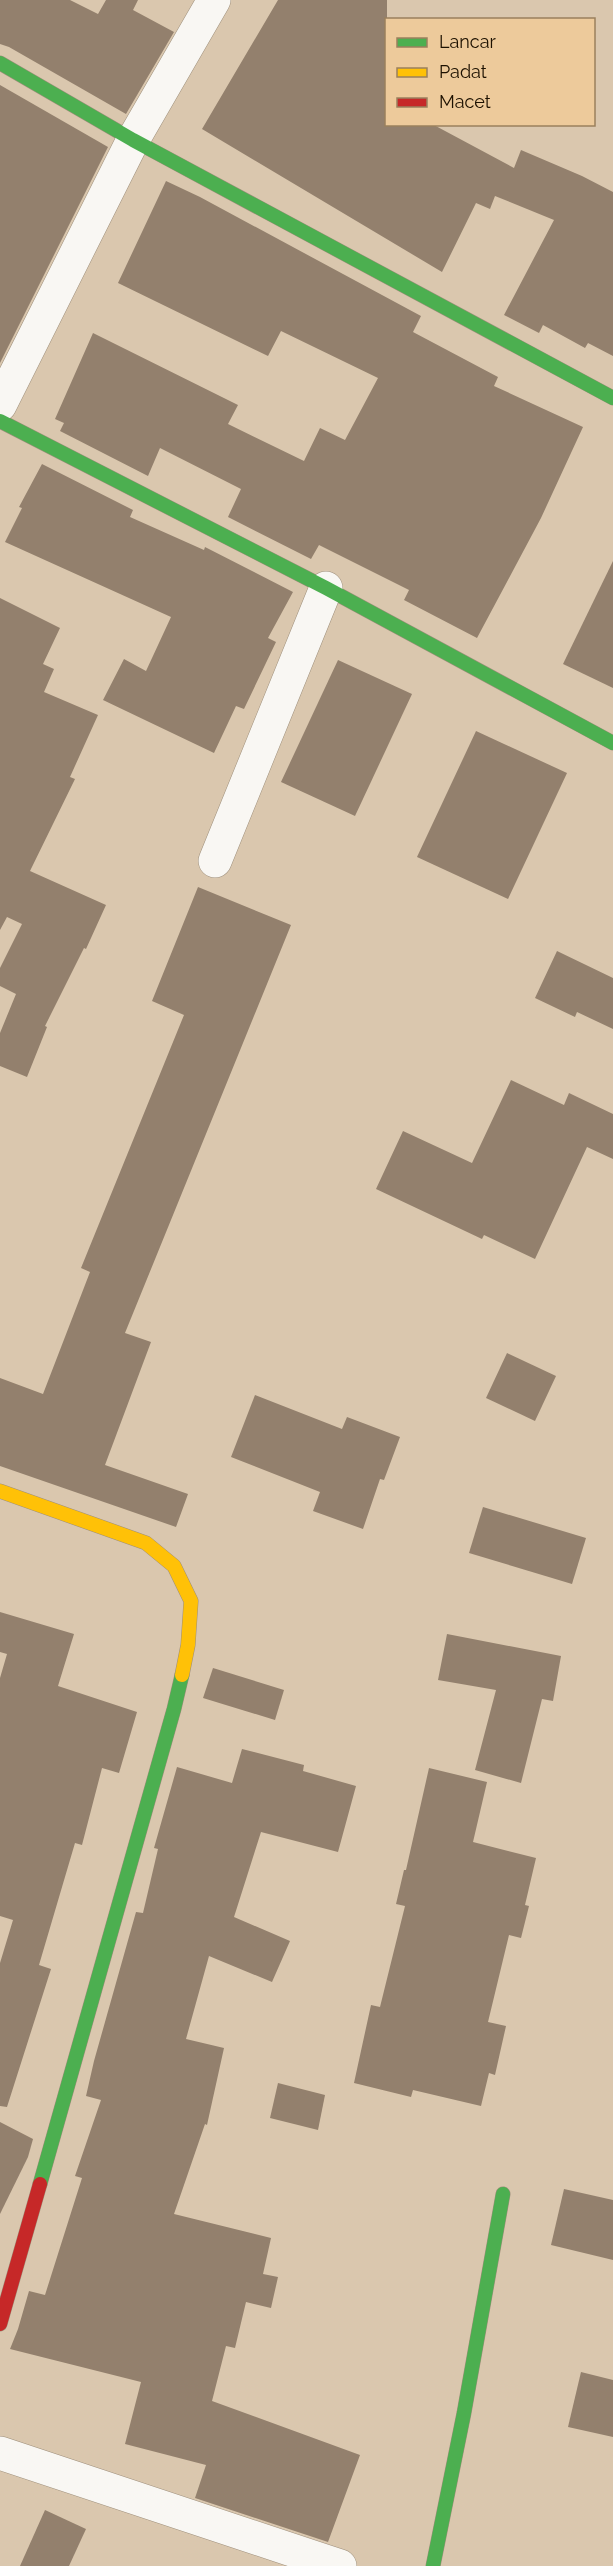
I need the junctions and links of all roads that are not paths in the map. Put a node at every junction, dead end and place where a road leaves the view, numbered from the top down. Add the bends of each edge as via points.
1 (214, 0) edge
2 (0, 63) edge
3 (133, 140) junction
4 (613, 398) edge
5 (0, 405) edge
6 (0, 421) edge
7 (326, 588) junction
8 (613, 743) edge
9 (215, 861) dead end
10 (0, 1491) edge
11 (503, 2194) dead end
12 (0, 2324) edge
13 (0, 2453) edge
14 (340, 2566) edge
15 (433, 2566) edge

1 - 3 street
2 - 3 street
3 - 4 street
3 - 5 street
6 - 7 street
7 - 8 street
7 - 9 street
10 - 12 street via 146,1543 174,1566 191,1601 188,1645 174,1710
11 - 15 street
13 - 14 street

